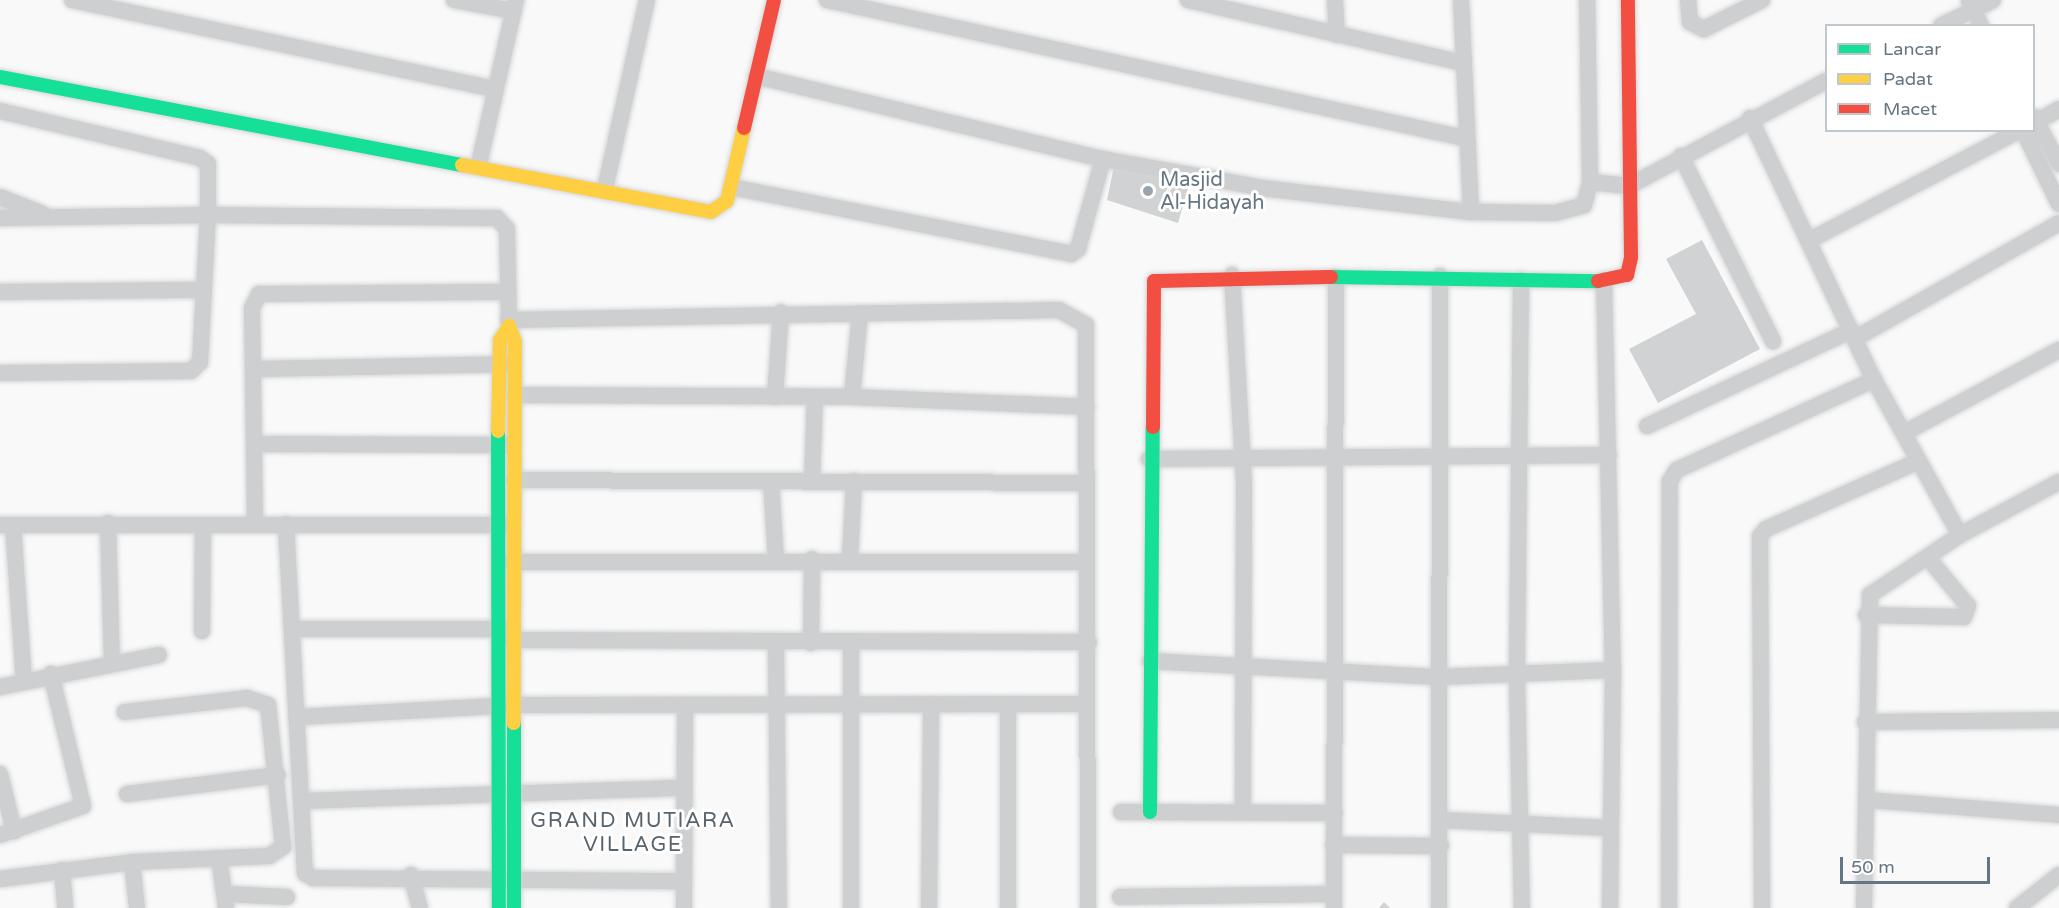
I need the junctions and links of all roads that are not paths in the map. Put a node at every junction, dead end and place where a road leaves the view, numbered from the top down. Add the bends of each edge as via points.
1 (72, 0) edge
2 (454, 0) edge
3 (647, 0) edge
4 (774, 0) edge
5 (827, 0) edge
6 (1188, 0) edge
7 (1335, 0) edge
8 (1461, 0) edge
9 (1587, 0) edge
10 (1628, 0) edge
11 (1688, 0) edge
12 (1762, 0) edge
13 (1993, 0) edge
14 (515, 5) edge
15 (1971, 5) edge
16 (1944, 24) edge
17 (1980, 24) edge
18 (1336, 35) junction
19 (1462, 63) junction
20 (756, 76) junction
21 (0, 77) edge
22 (1825, 82) edge
23 (495, 89) junction
24 (2059, 109) edge
25 (0, 111) edge
26 (1750, 118) junction
27 (2035, 120) edge
28 (2017, 132) edge
29 (2022, 132) edge
30 (1464, 138) junction
31 (1681, 156) junction
32 (1104, 159) junction
33 (479, 164) junction
34 (2059, 164) edge
35 (1590, 182) junction
36 (1629, 186) junction
37 (731, 187) junction
38 (605, 189) junction
39 (0, 197) edge
40 (2059, 204) edge
41 (1471, 212) junction
42 (208, 215) junction
43 (0, 218) edge
44 (52, 218) junction
45 (2059, 223) edge
46 (1808, 241) junction
47 (1232, 275) junction
48 (1440, 276) junction
49 (1336, 277) junction
50 (1521, 280) junction
51 (1604, 280) junction
52 (0, 291) edge
53 (202, 291) junction
54 (508, 292) junction
55 (782, 312) junction
56 (860, 313) junction
57 (508, 323) junction
58 (1854, 334) junction
59 (1773, 341) dead end
60 (2059, 350) edge
61 (508, 364) junction
62 (256, 369) junction
63 (0, 373) edge
64 (1874, 380) junction
65 (515, 396) junction
66 (815, 397) junction
67 (852, 397) junction
68 (775, 398) junction
69 (1087, 407) junction
70 (1647, 426) dead end
71 (1904, 433) junction
72 (256, 444) junction
73 (505, 445) junction
74 (1609, 455) junction
75 (1437, 457) junction
76 (1149, 459) junction
77 (1238, 459) junction
78 (1520, 459) junction
79 (1335, 460) junction
80 (1919, 461) junction
81 (514, 480) junction
82 (812, 481) junction
83 (854, 481) junction
84 (771, 482) junction
85 (2059, 482) edge
86 (1086, 483) junction
87 (255, 522) junction
88 (108, 523) junction
89 (286, 524) junction
90 (7, 525) edge
91 (203, 525) junction
92 (505, 525) junction
93 (1960, 535) junction
94 (1928, 558) junction
95 (812, 559) junction
96 (850, 559) junction
97 (776, 560) junction
98 (512, 562) junction
99 (1087, 562) junction
100 (1866, 615) junction
101 (293, 629) junction
102 (202, 631) dead end
103 (507, 633) junction
104 (1089, 642) junction
105 (776, 643) junction
106 (811, 643) junction
107 (851, 644) junction
108 (159, 655) dead end
109 (1150, 661) junction
110 (112, 662) junction
111 (1245, 669) junction
112 (1612, 670) junction
113 (1334, 672) junction
114 (51, 674) junction
115 (1439, 677) junction
116 (1517, 678) junction
117 (24, 681) junction
118 (0, 687) edge
119 (1087, 704) junction
120 (507, 706) junction
121 (851, 706) junction
122 (931, 706) junction
123 (1008, 706) junction
124 (775, 707) junction
125 (685, 708) junction
126 (125, 712) dead end
127 (299, 717) junction
128 (2058, 720) edge
129 (1865, 722) junction
130 (0, 774) edge
131 (278, 775) junction
132 (682, 788) junction
133 (507, 792) junction
134 (127, 794) dead end
135 (1869, 800) junction
136 (303, 801) junction
137 (1121, 812) dead end
138 (1150, 812) junction
139 (1244, 813) junction
140 (1335, 813) junction
141 (2059, 815) edge
142 (1441, 820) junction
143 (1520, 823) junction
144 (1609, 828) junction
145 (7, 833) edge
146 (1333, 845) junction
147 (1441, 846) junction
148 (219, 858) junction
149 (132, 862) junction
150 (62, 870) junction
151 (411, 875) junction
152 (2059, 875) edge
153 (506, 877) junction
154 (0, 879) edge
155 (682, 881) junction
156 (287, 897) dead end
157 (1120, 897) dead end
158 (225, 901) edge
159 (1334, 901) edge
160 (65, 908) edge
161 (137, 908) edge
162 (420, 908) edge
163 (499, 908) edge
164 (514, 908) edge
165 (684, 908) edge
166 (779, 908) edge
167 (851, 908) edge
168 (930, 908) edge
169 (1008, 908) edge
170 (1088, 908) edge
171 (1439, 908) edge
172 (1522, 908) edge
173 (1610, 908) edge
174 (1669, 908) edge
175 (1762, 908) edge
176 (1864, 908) edge
177 (2017, 908) edge

1 - 23 street
2 - 14 street
3 - 38 street
4 - 20 street
5 - 30 street
6 - 18 street
7 - 18 street
8 - 19 street
9 - 35 street
10 - 36 street
11 - 12 street via 1690,22 1704,29
13 - 15 street
14 - 23 street
15 - 16 street
15 - 17 street
18 - 19 street
19 - 30 street
20 - 32 street
20 - 37 street
21 - 33 street
22 - 26 street
23 - 33 street
24 - 27 street
25 - 42 street via 200,158 208,164
26 - 31 street
26 - 46 street
27 - 34 street
28 - 46 street
29 - 40 street
30 - 41 street
31 - 36 street
31 - 59 street
32 - 37 street via 1078,249 1071,254
32 - 41 street via 1262,188
33 - 38 street
35 - 36 street
35 - 41 street via 1584,205 1555,213
36 - 51 street via 1627,275
37 - 38 street via 722,210 711,212
39 - 44 street
42 - 44 street
42 - 53 street
42 - 54 street via 497,218 507,228
43 - 44 street
45 - 58 street
46 - 58 street
47 - 49 street
47 - 76 street via 1154,281
47 - 77 street
48 - 49 street
48 - 50 street
48 - 75 street
49 - 79 street
50 - 51 street
50 - 78 street
51 - 74 street
52 - 53 street
53 - 63 street via 200,362 192,371
54 - 57 street
54 - 62 street via 265,292 252,308
55 - 56 street
55 - 57 street
55 - 68 street
56 - 67 street
56 - 69 street via 1059,310 1086,326 1090,336
57 - 61 street
58 - 64 street
58 - 70 street
60 - 71 street
61 - 62 street
61 - 65 street
61 - 73 street
62 - 72 street
64 - 71 street
64 - 174 street via 1677,470 1670,481
65 - 68 street
65 - 73 street
66 - 67 street
66 - 68 street
66 - 82 street
67 - 69 street
69 - 86 street
71 - 80 street
72 - 73 street
72 - 87 street
73 - 81 street
73 - 92 street
74 - 78 street
74 - 112 street
75 - 78 street
75 - 79 street
75 - 115 street
76 - 77 street
76 - 109 street
77 - 79 street
77 - 111 street via 1244,485
78 - 116 street
79 - 113 street
80 - 93 street
80 - 175 street via 1766,529 1760,536
81 - 84 street
81 - 92 street
82 - 83 street
82 - 84 street
83 - 86 street
83 - 96 street
84 - 97 street
85 - 93 street
86 - 99 street
87 - 89 street
87 - 91 street
88 - 90 street
88 - 91 street
88 - 110 street
89 - 92 street
89 - 101 street
90 - 117 street
91 - 102 street
92 - 98 street
92 - 103 street
93 - 94 street
94 - 100 street via 1870,595
94 - 100 street via 1968,606 1964,617
95 - 96 street
95 - 97 street
95 - 106 street
96 - 99 street
97 - 98 street
98 - 103 street
99 - 104 street
100 - 129 street
101 - 103 street
101 - 127 street
103 - 105 street
103 - 120 street
104 - 107 street
104 - 119 street
105 - 106 street
105 - 124 street
106 - 107 street
107 - 121 street
108 - 110 street
109 - 111 street
109 - 138 street
110 - 114 street
111 - 113 street
111 - 139 street
112 - 116 street
112 - 144 street
113 - 115 street
113 - 140 street
114 - 117 street
114 - 145 street via 83,806
115 - 116 street
115 - 142 street
116 - 143 street
117 - 118 street
119 - 123 street
119 - 170 street
120 - 125 street
120 - 127 street
120 - 133 street
121 - 122 street
121 - 124 street
121 - 167 street
122 - 123 street
122 - 168 street
123 - 169 street
124 - 125 street
124 - 166 street
125 - 132 street
126 - 131 street via 258,700 268,705 272,719
127 - 136 street
128 - 129 street
129 - 135 street
130 - 145 street
131 - 134 street
131 - 148 street via 283,846 269,856
132 - 133 street
132 - 155 street
133 - 136 street
133 - 153 street
135 - 141 street
135 - 176 street
136 - 151 street via 303,868 309,876
137 - 138 street
138 - 139 street
139 - 140 street
140 - 146 street
142 - 143 street
142 - 147 street
143 - 144 street
143 - 172 street
144 - 173 street
146 - 147 street
146 - 159 street
147 - 171 street
148 - 149 street
148 - 158 street
149 - 150 street
149 - 161 street
150 - 154 street
150 - 160 street
151 - 153 street
151 - 162 street
152 - 177 street
153 - 155 street
153 - 163 street
153 - 164 street
155 - 165 street
156 - 158 street
157 - 159 street

